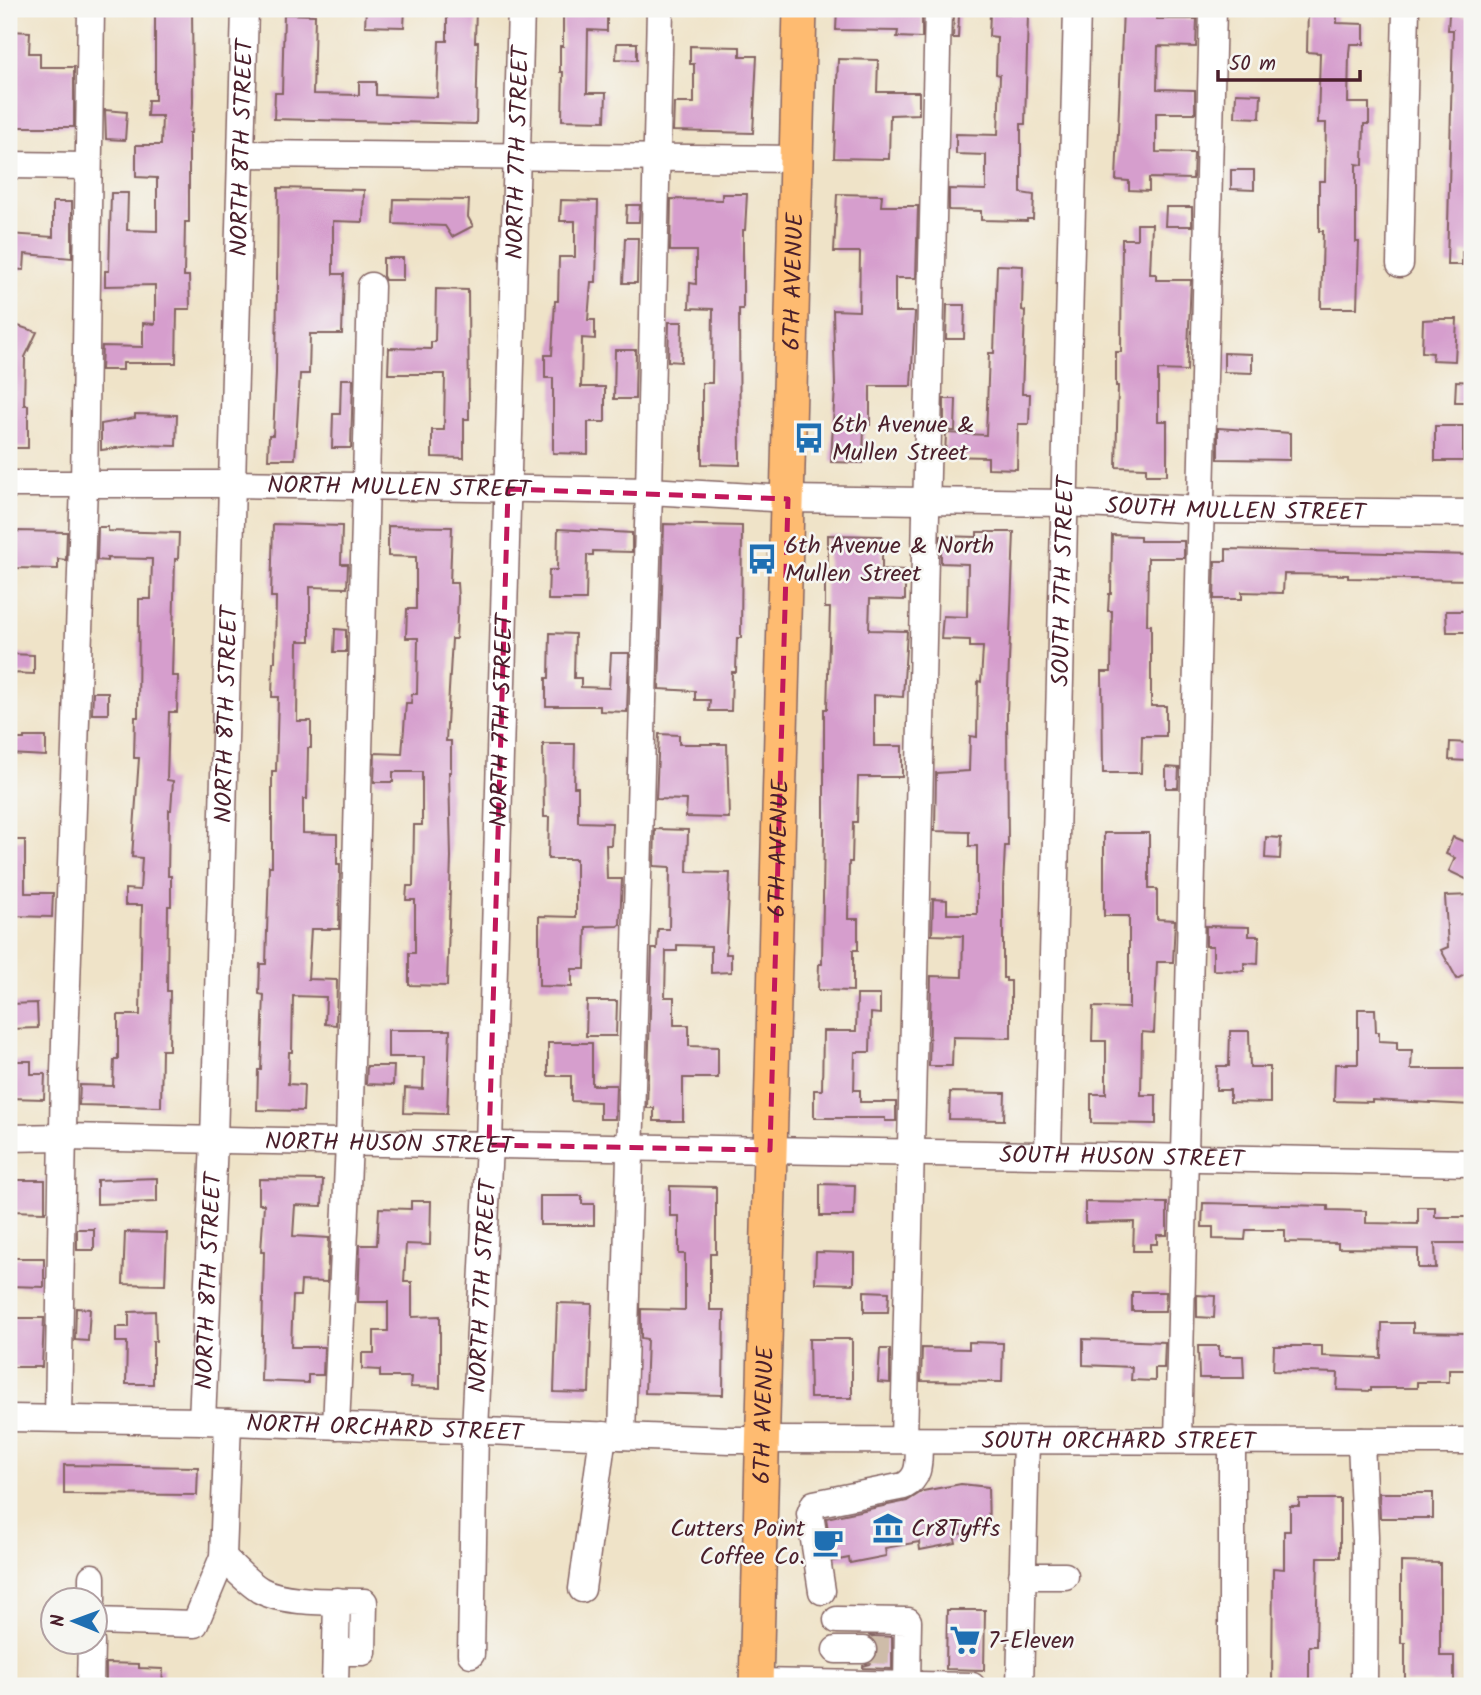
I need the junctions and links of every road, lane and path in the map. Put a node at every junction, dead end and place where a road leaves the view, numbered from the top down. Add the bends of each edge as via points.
1 (91, 9) edge
2 (245, 9) edge
3 (521, 9) edge
4 (660, 9) edge
5 (800, 9) edge
6 (938, 9) edge
7 (1077, 9) edge
8 (1213, 9) edge
9 (1406, 9) edge
10 (243, 154) junction
11 (518, 157) junction
12 (656, 158) junction
13 (797, 159) junction
14 (9, 166) edge
15 (88, 166) junction
16 (1400, 264) dead end
17 (371, 286) dead end
18 (9, 484) edge
19 (84, 484) junction
20 (232, 484) junction
21 (368, 486) junction
22 (508, 489) junction
23 (649, 491) junction
24 (788, 499) junction
25 (926, 501) junction
26 (1066, 503) junction
27 (1202, 510) junction
28 (1472, 513) edge
29 (63, 1137) junction
30 (9, 1138) edge
31 (214, 1141) junction
32 (349, 1143) junction
33 (489, 1145) junction
34 (631, 1149) junction
35 (770, 1150) junction
36 (909, 1153) junction
37 (1048, 1153) junction
38 (1184, 1157) junction
39 (1472, 1163) edge
40 (9, 1418) edge
41 (58, 1418) junction
42 (202, 1421) junction
43 (228, 1422) junction
44 (336, 1426) junction
45 (475, 1430) junction
46 (613, 1435) junction
47 (763, 1440) junction
48 (1178, 1440) junction
49 (1231, 1440) junction
50 (911, 1441) junction
51 (1026, 1441) junction
52 (1361, 1441) junction
53 (1472, 1441) edge
54 (223, 1557) junction
55 (1022, 1576) junction
56 (1065, 1576) dead end
57 (582, 1589) dead end
58 (822, 1591) dead end
59 (837, 1620) dead end
60 (108, 1622) edge
61 (836, 1650) dead end
62 (863, 1650) tunnel mouth
63 (471, 1654) dead end
64 (91, 1656) edge
65 (757, 1684) edge
66 (907, 1685) edge
67 (90, 1686) edge
68 (335, 1686) edge
69 (972, 1686) edge
70 (1020, 1686) edge
71 (1232, 1686) edge
72 (1364, 1686) edge

1 - 15 street
2 - 10 street, NORTH 8TH STREET
3 - 11 street, NORTH 7TH STREET
4 - 12 street
5 - 13 main road, 6TH AVENUE
6 - 25 street
7 - 26 street, SOUTH 7TH STREET
8 - 27 street
9 - 16 street
10 - 11 street
10 - 20 street, NORTH 8TH STREET
11 - 12 street
11 - 22 street, NORTH 7TH STREET
12 - 13 street
12 - 23 street
13 - 24 main road, 6TH AVENUE
14 - 15 street
15 - 19 street
17 - 21 street
18 - 19 street, NORTH MULLEN STREET
19 - 20 street, NORTH MULLEN STREET
19 - 29 street
20 - 21 street, NORTH MULLEN STREET
20 - 31 street, NORTH 8TH STREET
21 - 22 street, NORTH MULLEN STREET
21 - 32 street
22 - 23 street, NORTH MULLEN STREET
22 - 33 street, NORTH 7TH STREET
23 - 24 street, NORTH MULLEN STREET
23 - 34 street
24 - 25 street, SOUTH MULLEN STREET
24 - 35 main road, 6TH AVENUE
25 - 26 street, SOUTH MULLEN STREET
25 - 36 street
26 - 27 street, SOUTH MULLEN STREET
26 - 37 street, SOUTH 7TH STREET
27 - 28 street, SOUTH MULLEN STREET
27 - 38 street
29 - 30 street, NORTH HUSON STREET
29 - 31 street, NORTH HUSON STREET
29 - 41 street
31 - 32 street, NORTH HUSON STREET
31 - 42 street, NORTH 8TH STREET
32 - 33 street, NORTH HUSON STREET
32 - 44 street
33 - 34 street, NORTH HUSON STREET
33 - 45 street, NORTH 7TH STREET
34 - 35 street, NORTH HUSON STREET
34 - 46 street
35 - 36 street, SOUTH HUSON STREET
35 - 47 main road, 6TH AVENUE
36 - 37 street, SOUTH HUSON STREET
36 - 50 street
37 - 38 street, SOUTH HUSON STREET
38 - 39 street, SOUTH HUSON STREET
38 - 48 street
40 - 41 street, NORTH ORCHARD STREET
41 - 42 street, NORTH ORCHARD STREET
42 - 43 street, NORTH ORCHARD STREET
43 - 44 street, NORTH ORCHARD STREET
43 - 54 street
44 - 45 street, NORTH ORCHARD STREET
45 - 46 street, NORTH ORCHARD STREET
45 - 63 street, NORTH 7TH STREET
46 - 47 street, NORTH ORCHARD STREET
46 - 57 street
47 - 50 street, SOUTH ORCHARD STREET
47 - 65 main road, 6TH AVENUE
48 - 49 street, SOUTH ORCHARD STREET
48 - 51 street, SOUTH ORCHARD STREET
49 - 52 street, SOUTH ORCHARD STREET
49 - 71 street
50 - 51 street, SOUTH ORCHARD STREET
50 - 58 street via 918,1471 912,1481 812,1507
51 - 55 street
52 - 53 street, SOUTH ORCHARD STREET
52 - 72 street
54 - 60 street via 195,1624
54 - 68 street via 263,1591 279,1597 337,1601
55 - 56 street
55 - 70 street
59 - 66 street via 908,1621 900,1650
61 - 62 street
64 - 67 street
65 - 66 street
66 - 69 street

